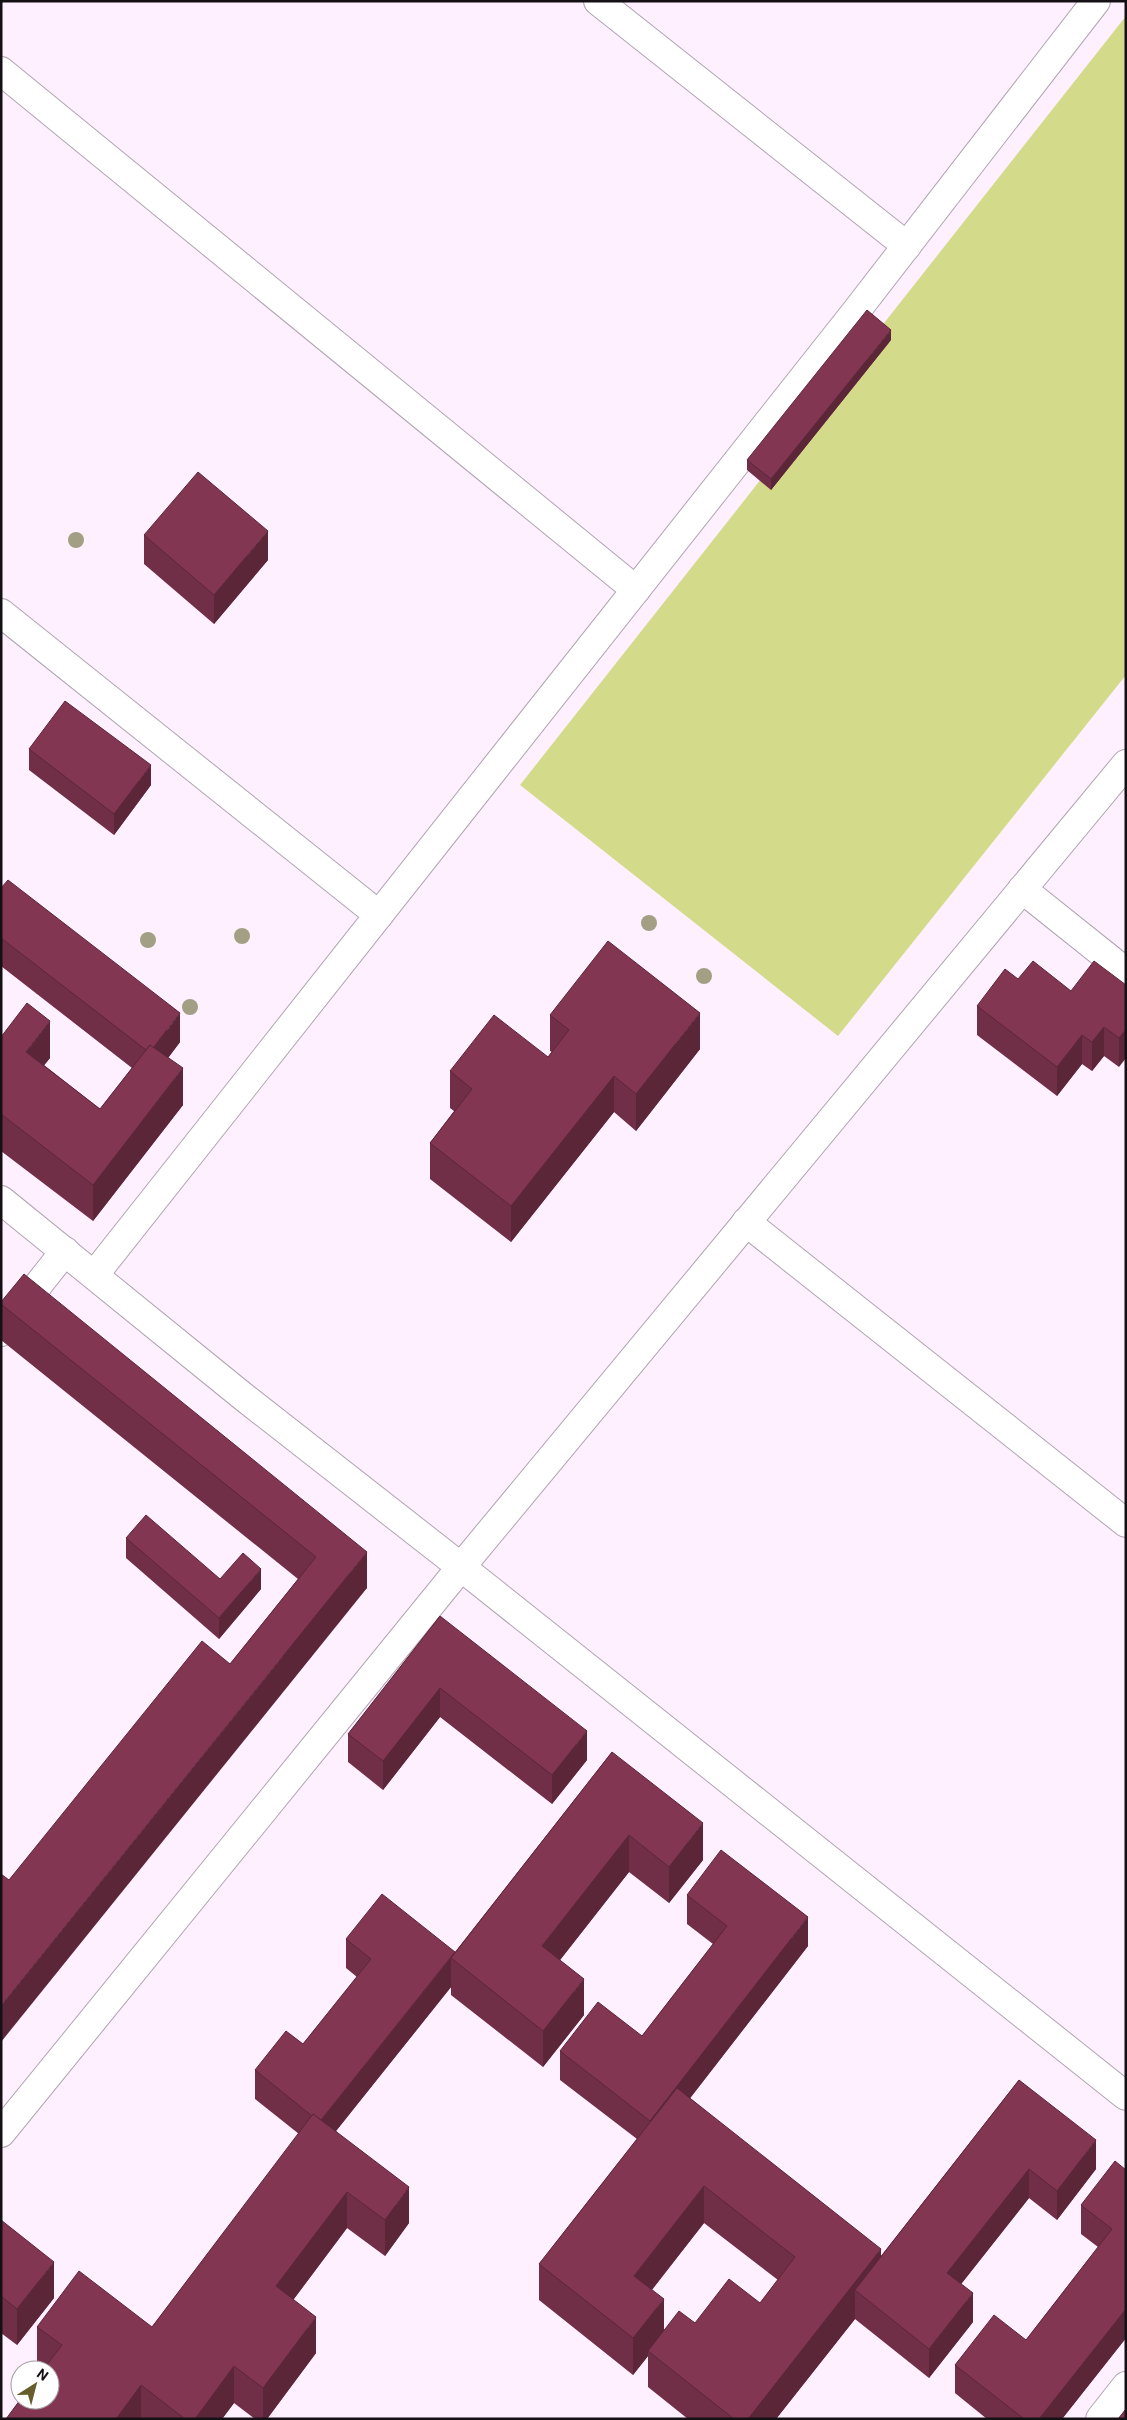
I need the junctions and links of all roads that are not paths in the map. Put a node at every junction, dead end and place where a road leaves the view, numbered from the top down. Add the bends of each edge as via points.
1 (598, 1) edge
2 (1096, 1) edge
3 (1, 71) edge
4 (907, 246) junction
5 (636, 590) junction
6 (1, 613) edge
7 (1126, 764) edge
8 (1022, 889) junction
9 (379, 915) junction
10 (1126, 972) edge
11 (1, 1200) edge
12 (746, 1222) junction
13 (65, 1251) junction
14 (95, 1274) junction
15 (1, 1332) edge
16 (1126, 1523) edge
17 (461, 1567) junction
18 (1126, 2096) edge
19 (1, 2134) edge
20 (1126, 2386) edge
21 (1100, 2419) edge

1 - 4 street
2 - 4 street
3 - 5 street
4 - 5 street
5 - 9 street
6 - 9 street
7 - 8 street
8 - 10 street
8 - 12 street
9 - 14 street
11 - 13 street
12 - 16 street
12 - 17 street
13 - 14 street
13 - 15 street
14 - 17 street via 245,1398
17 - 18 street
17 - 19 street
20 - 21 street

